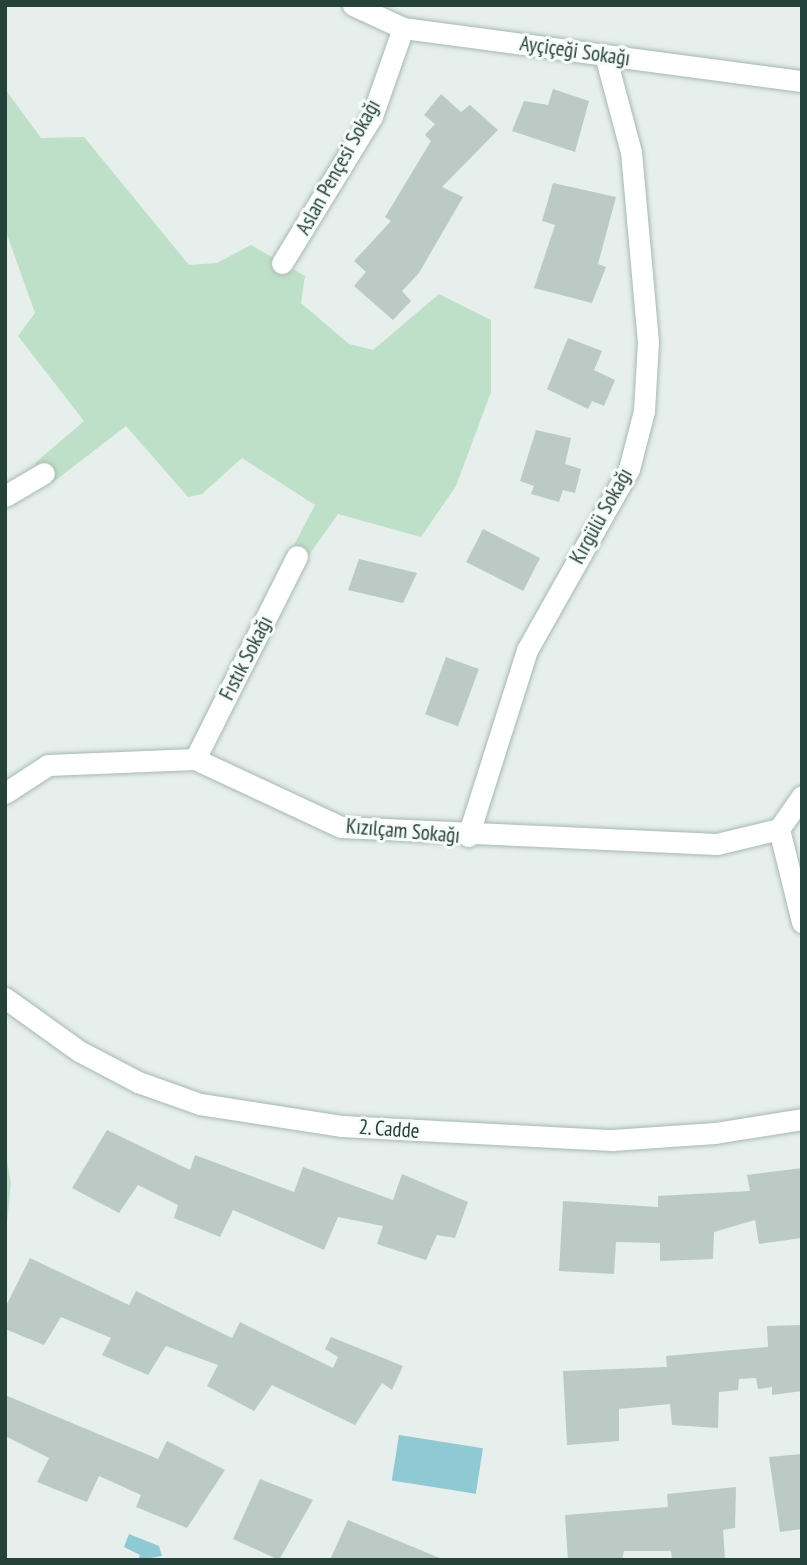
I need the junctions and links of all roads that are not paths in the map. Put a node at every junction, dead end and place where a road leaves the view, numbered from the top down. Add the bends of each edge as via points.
1 (352, 5) edge
2 (403, 28) junction
3 (605, 55) junction
4 (802, 81) edge
5 (282, 263) dead end
6 (44, 473) dead end
7 (5, 496) edge
8 (297, 556) dead end
9 (195, 760) junction
10 (5, 793) edge
11 (802, 796) edge
12 (779, 829) junction
13 (468, 836) junction
14 (802, 922) edge
15 (5, 998) edge
16 (802, 1119) edge

1 - 2 street, Ayçiçeği Sokağı
2 - 3 street, Ayçiçeği Sokağı
2 - 5 street, Aslan Pençesi Sokağı via 372,116
3 - 4 street, Ayçiçeği Sokağı
3 - 13 street, Kırgülü Sokağı via 631,152 648,342 644,411 629,469 527,650
6 - 7 street
8 - 9 street, Fıstık Sokağı
9 - 10 street, Kızılçam Sokağı via 48,765
9 - 13 street, Kızılçam Sokağı via 341,827
11 - 12 street
12 - 13 street, Kızılçam Sokağı via 717,844
12 - 14 street
15 - 16 street, 2. Cadde via 79,1051 138,1082 200,1104 329,1124 612,1140 715,1133

